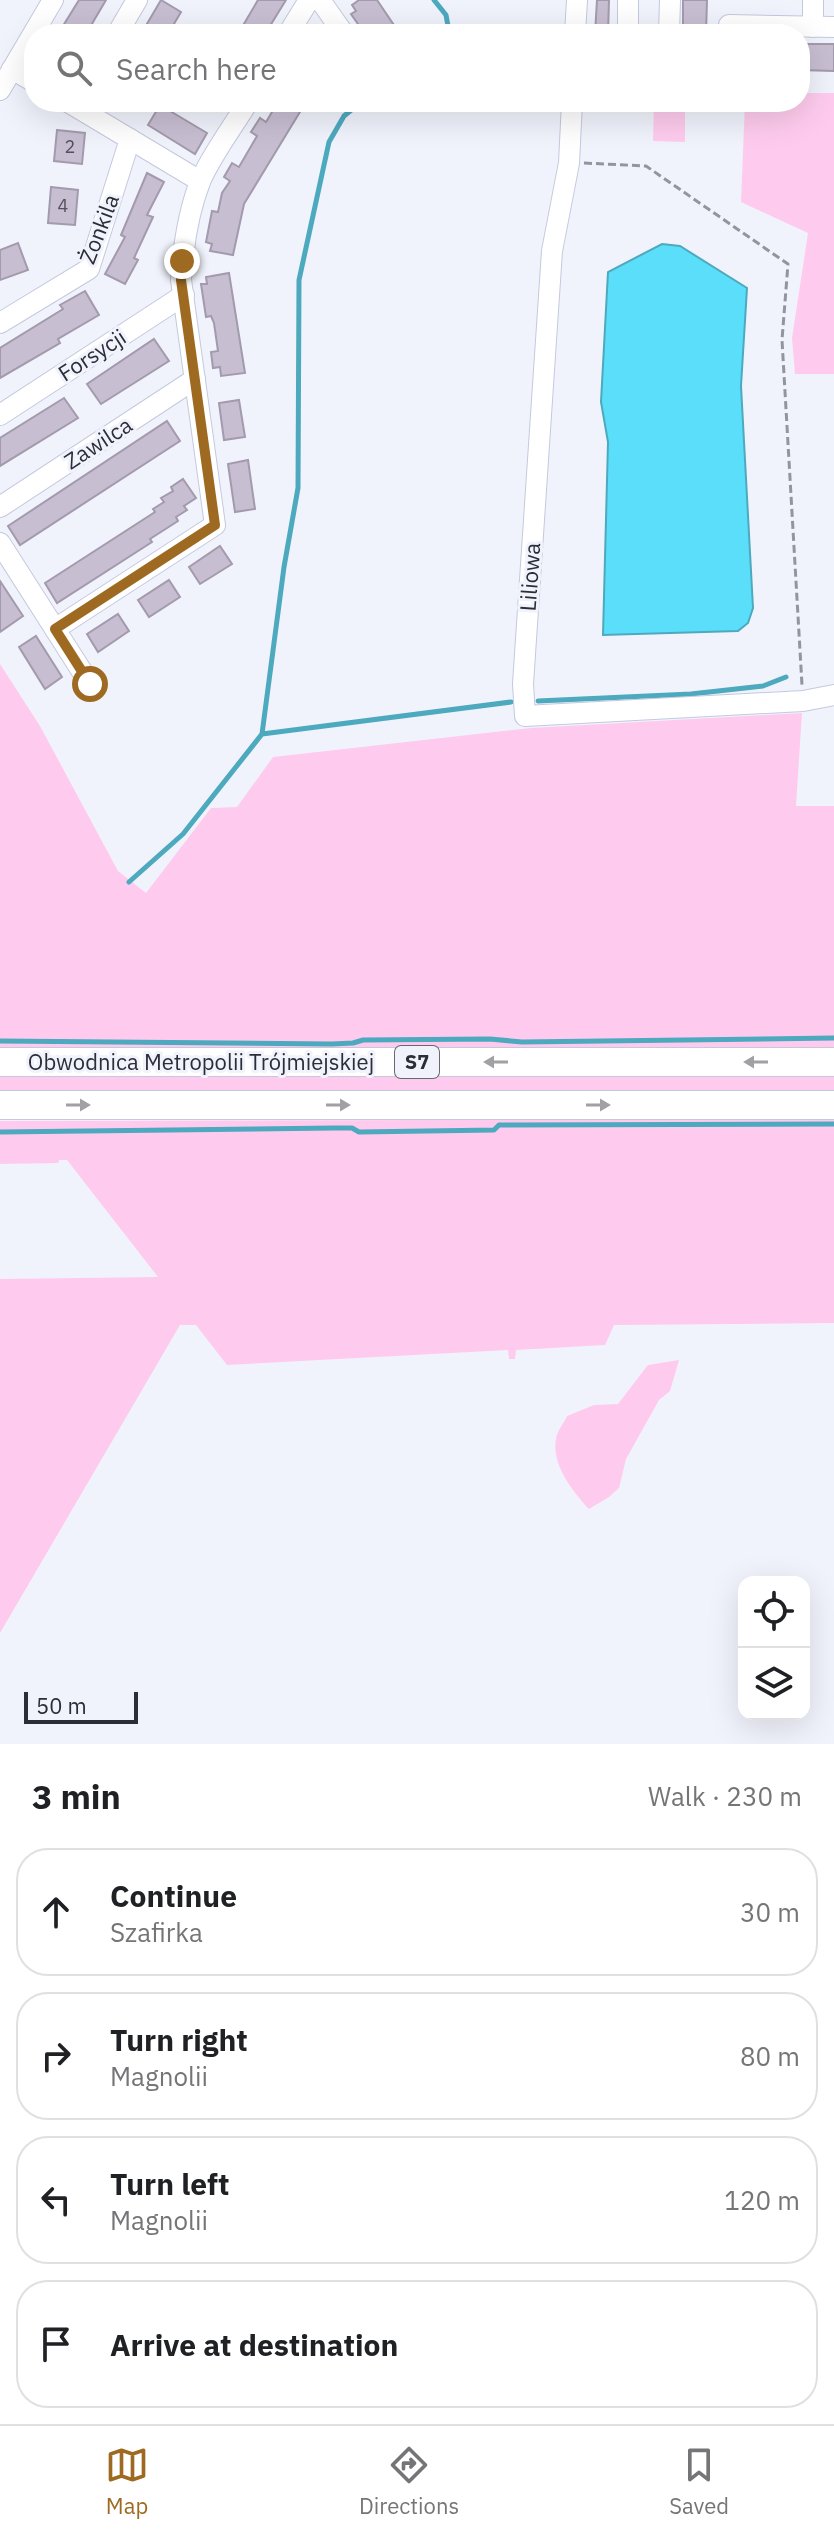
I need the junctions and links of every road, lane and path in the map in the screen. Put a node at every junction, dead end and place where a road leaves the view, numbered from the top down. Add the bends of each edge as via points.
1 (53, 0) edge
2 (137, 0) edge
3 (309, 0) edge
4 (320, 0) edge
5 (577, 0) edge
6 (628, 0) edge
7 (670, 0) edge
8 (813, 0) edge
9 (39, 24) edge
10 (123, 24) edge
11 (294, 24) edge
12 (337, 24) edge
13 (576, 24) edge
14 (628, 24) edge
15 (669, 24) edge
16 (824, 27) edge
17 (24, 49) edge
18 (12, 69) junction
19 (24, 76) edge
20 (0, 90) edge
21 (87, 112) edge
22 (242, 112) edge
23 (572, 112) edge
24 (130, 139) junction
25 (569, 163) junction
26 (200, 181) junction
27 (184, 295) junction
28 (0, 323) edge
29 (195, 379) junction
30 (0, 415) edge
31 (0, 507) edge
32 (0, 543) edge
33 (55, 629) junction
34 (90, 684) dead end
35 (834, 695) edge
36 (803, 701) junction
37 (0, 1062) edge
38 (834, 1062) edge
39 (0, 1105) edge
40 (834, 1105) edge

1 - 9 street
2 - 10 street
3 - 11 street
4 - 12 street
5 - 13 street
6 - 14 street
7 - 15 street
8 - 16 street
17 - 18 street
18 - 19 street
18 - 20 street
21 - 24 street
22 - 26 street
23 - 25 street, Liliowa
24 - 26 street
24 - 28 street, Żonkila via 89,269
25 - 36 path via 646,166 788,264 782,340
25 - 36 street, Liliowa via 552,251 525,716
26 - 27 street via 182,261
27 - 29 street
27 - 30 street, Forsycji
29 - 31 street, Zawilca
29 - 33 street via 215,525
32 - 33 street
33 - 34 street
35 - 36 street, Liliowa
38 -> 37 highway, Obwodnica Metropolii Trójmiejskiej / S7
39 -> 40 highway, Obwodnica Metropolii Trójmiejskiej / S7

